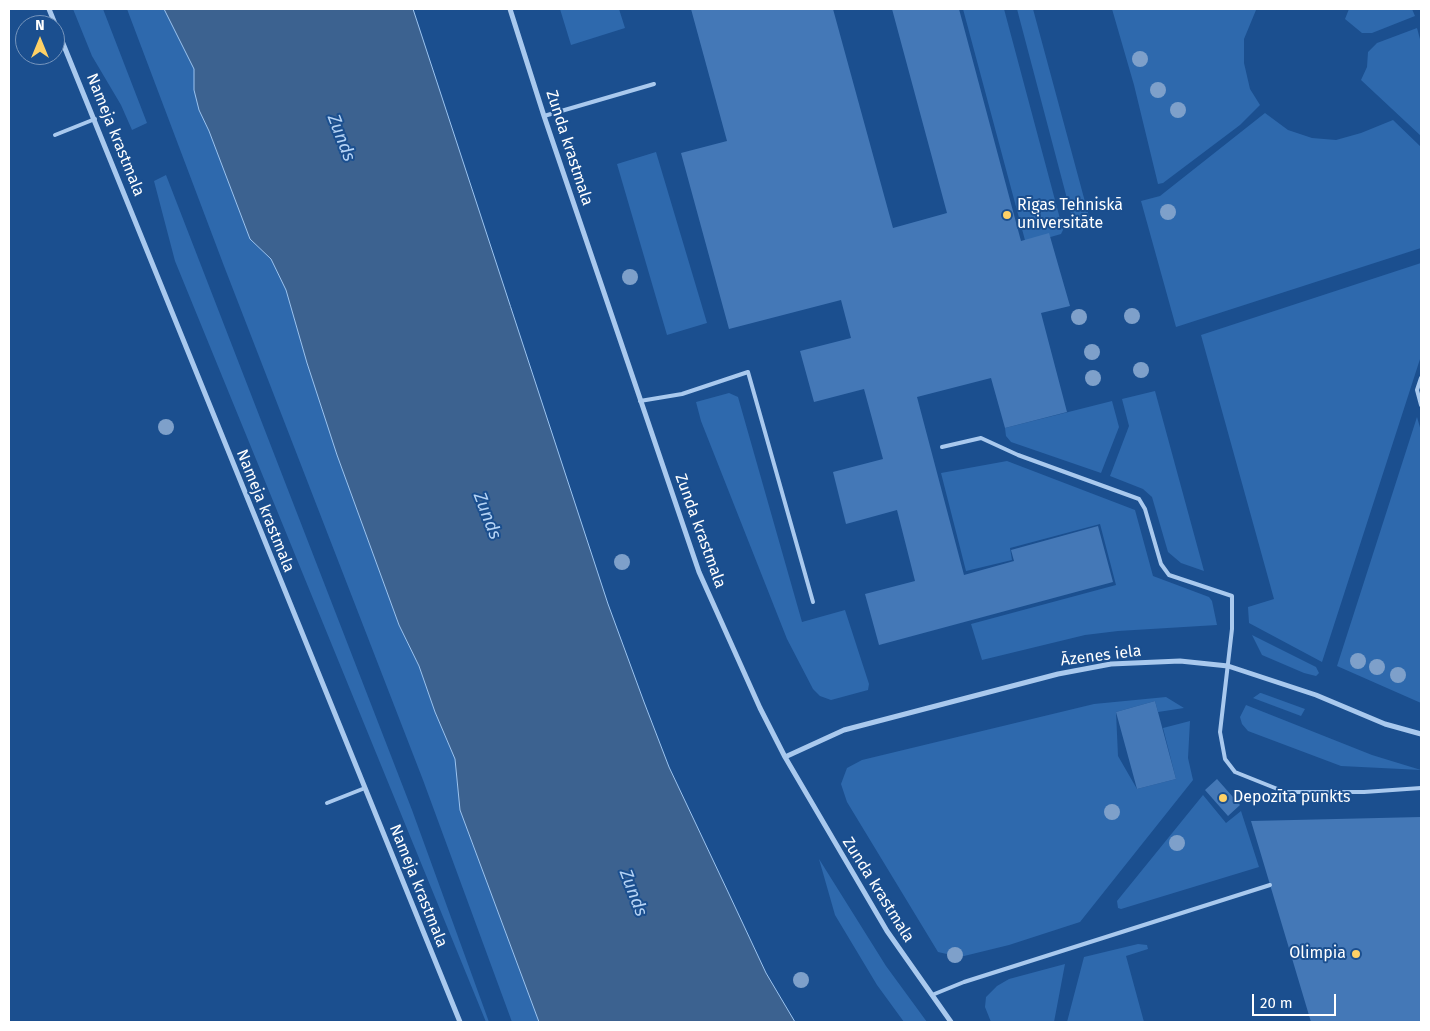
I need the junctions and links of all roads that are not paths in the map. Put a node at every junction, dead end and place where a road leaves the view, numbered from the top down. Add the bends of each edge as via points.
1 (49, 9) edge
2 (510, 9) edge
3 (654, 84) dead end
4 (544, 116) junction
5 (95, 119) junction
6 (55, 135) dead end
7 (1421, 378) edge
8 (640, 401) junction
9 (1421, 405) edge
10 (942, 447) dead end
11 (813, 602) dead end
12 (1228, 666) junction
13 (1421, 734) edge
14 (785, 757) junction
15 (364, 788) junction
16 (1421, 788) edge
17 (327, 803) dead end
18 (1270, 885) dead end
19 (932, 995) junction
20 (460, 1022) edge
21 (951, 1022) edge

1 - 5 street, Nameja krastmala
2 - 4 street, Zunda krastmala
3 - 4 lane
4 - 8 street, Zunda krastmala
5 - 6 lane
5 - 15 street, Nameja krastmala
7 - 9 lane via 1417,390
8 - 11 lane via 682,394 748,372
8 - 14 street, Zunda krastmala via 699,572
10 - 12 lane via 981,438 1139,499 1161,564 1169,575 1232,596
12 - 13 street, Āzenes iela via 1316,695 1385,724
12 - 14 street, Āzenes iela via 1180,661 1112,664 1058,674 844,730
12 - 16 lane via 1220,732 1224,759 1235,772 1285,792
14 - 19 street, Zunda krastmala via 887,931
15 - 17 lane
15 - 20 street, Nameja krastmala
18 - 19 lane via 973,979
19 - 21 street, Zunda krastmala

